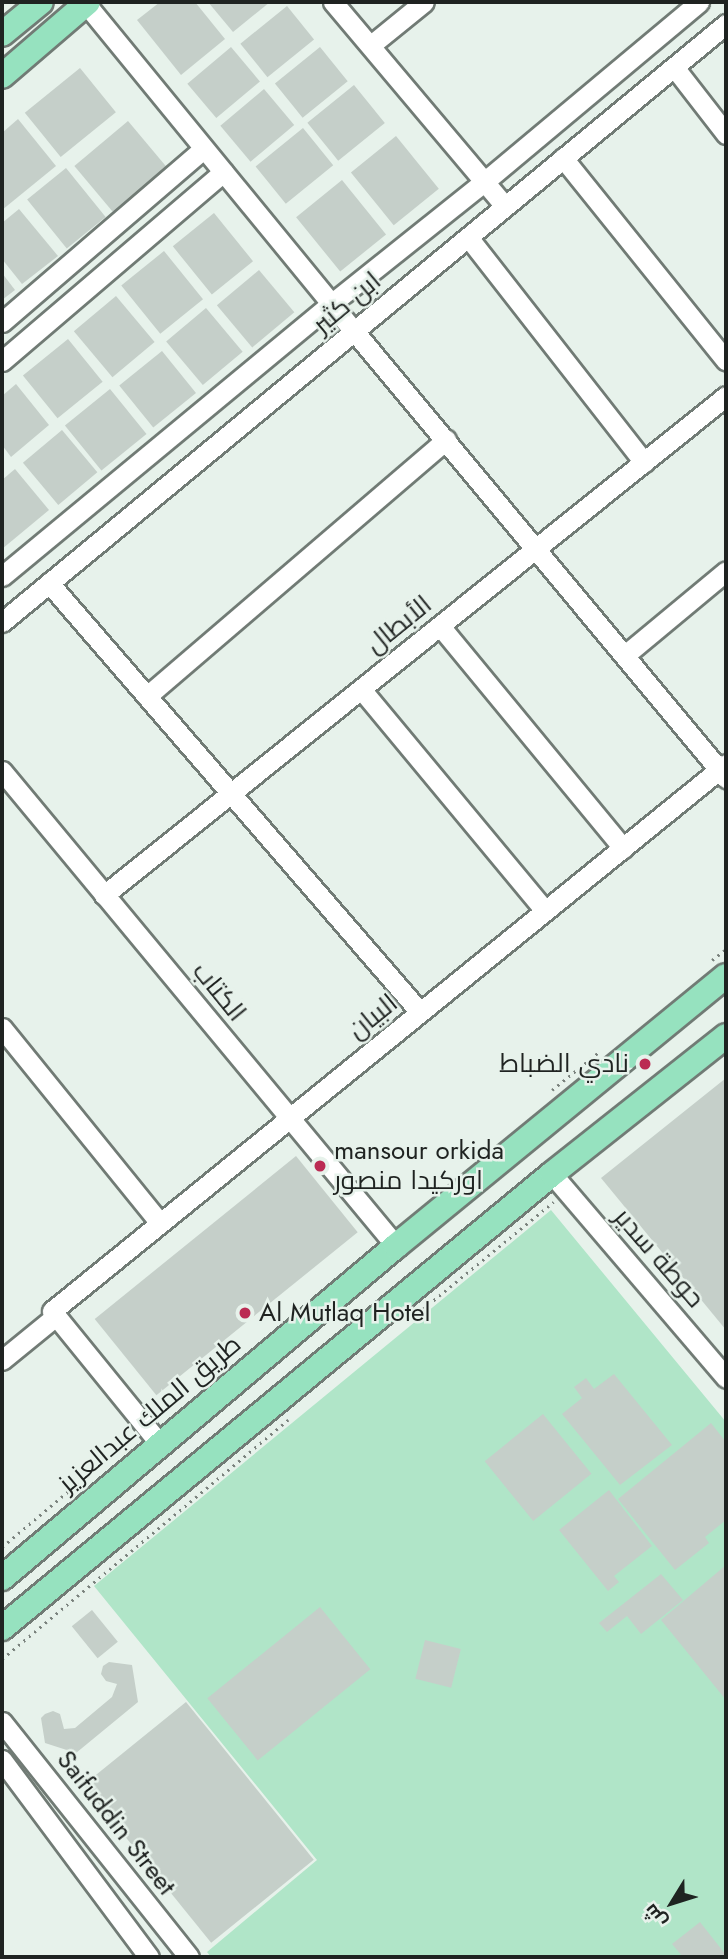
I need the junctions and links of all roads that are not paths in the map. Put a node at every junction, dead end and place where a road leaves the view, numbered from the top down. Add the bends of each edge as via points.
1 (41, 2) edge
2 (333, 2) edge
3 (424, 2) edge
4 (699, 2) edge
5 (87, 3) edge
6 (726, 24) edge
7 (2, 34) edge
8 (371, 45) junction
9 (674, 67) junction
10 (2, 76) edge
11 (726, 134) edge
12 (204, 149) junction
13 (563, 158) junction
14 (223, 172) junction
15 (484, 182) junction
16 (505, 206) junction
17 (468, 237) junction
18 (331, 304) junction
19 (2, 322) edge
20 (354, 331) junction
21 (2, 361) edge
22 (726, 361) edge
23 (726, 396) edge
24 (446, 440) junction
25 (644, 462) junction
26 (537, 548) junction
27 (726, 571) edge
28 (2, 576) edge
29 (49, 583) junction
30 (2, 622) edge
31 (439, 626) junction
32 (625, 655) junction
33 (361, 689) junction
34 (147, 696) junction
35 (724, 770) edge
36 (2, 771) edge
37 (231, 793) junction
38 (622, 848) junction
39 (104, 895) junction
40 (545, 911) junction
41 (726, 975) edge
42 (420, 1012) junction
43 (2, 1028) edge
44 (726, 1036) edge
45 (289, 1119) junction
46 (555, 1186) junction
47 (160, 1223) junction
48 (396, 1246) junction
49 (54, 1313) junction
50 (2, 1360) edge
51 (726, 1378) edge
52 (160, 1444) junction
53 (2, 1578) edge
54 (2, 1628) edge
55 (2, 1722) edge
56 (2, 1760) edge
57 (149, 1957) edge
58 (188, 1957) edge

1 - 7 main road
2 - 8 street
3 - 8 street
4 - 15 street, ابن كثير
5 - 10 main road
5 - 12 street
6 - 9 street, ابن كثير
8 - 15 street
9 - 11 street
9 - 13 street, ابن كثير
12 - 14 street
12 - 19 street
13 - 16 street, ابن كثير
13 - 22 street
14 - 18 street
14 - 21 street
15 - 16 street
15 - 18 street, ابن كثير
16 - 17 street, ابن كثير
17 - 20 street, ابن كثير
17 - 25 street
18 - 20 street
18 - 28 street, ابن كثير
20 - 24 street
20 - 29 street, ابن كثير
23 - 25 street, الأبطال
24 - 26 street
24 - 34 street
25 - 26 street, الأبطال
26 - 31 street, الأبطال
26 - 32 street
27 - 32 street
29 - 30 street, ابن كثير
29 - 34 street
31 - 33 street, الأبطال
31 - 38 street
32 - 35 street
33 - 37 street, الأبطال
33 - 40 street
34 - 37 street
35 - 38 street, البيان
36 - 39 street, الكتاب
37 - 39 street, الأبطال
37 - 42 street
38 - 40 street, البيان
39 - 45 street, الكتاب
40 - 42 street, البيان
41 - 48 main road, طريق الملك عبدالعزيز
42 - 45 street, البيان
43 - 47 street
44 - 46 main road
45 - 47 street, البيان
45 - 48 street, الكتاب
46 - 51 street, حوطة سدير
46 - 54 main road
47 - 49 street, البيان
48 - 52 main road, طريق الملك عبدالعزيز
49 - 50 street, البيان
49 - 52 street
52 - 53 main road, طريق الملك عبدالعزيز
55 - 58 street, Saifuddin Street
56 - 57 street, Saifuddin Street

